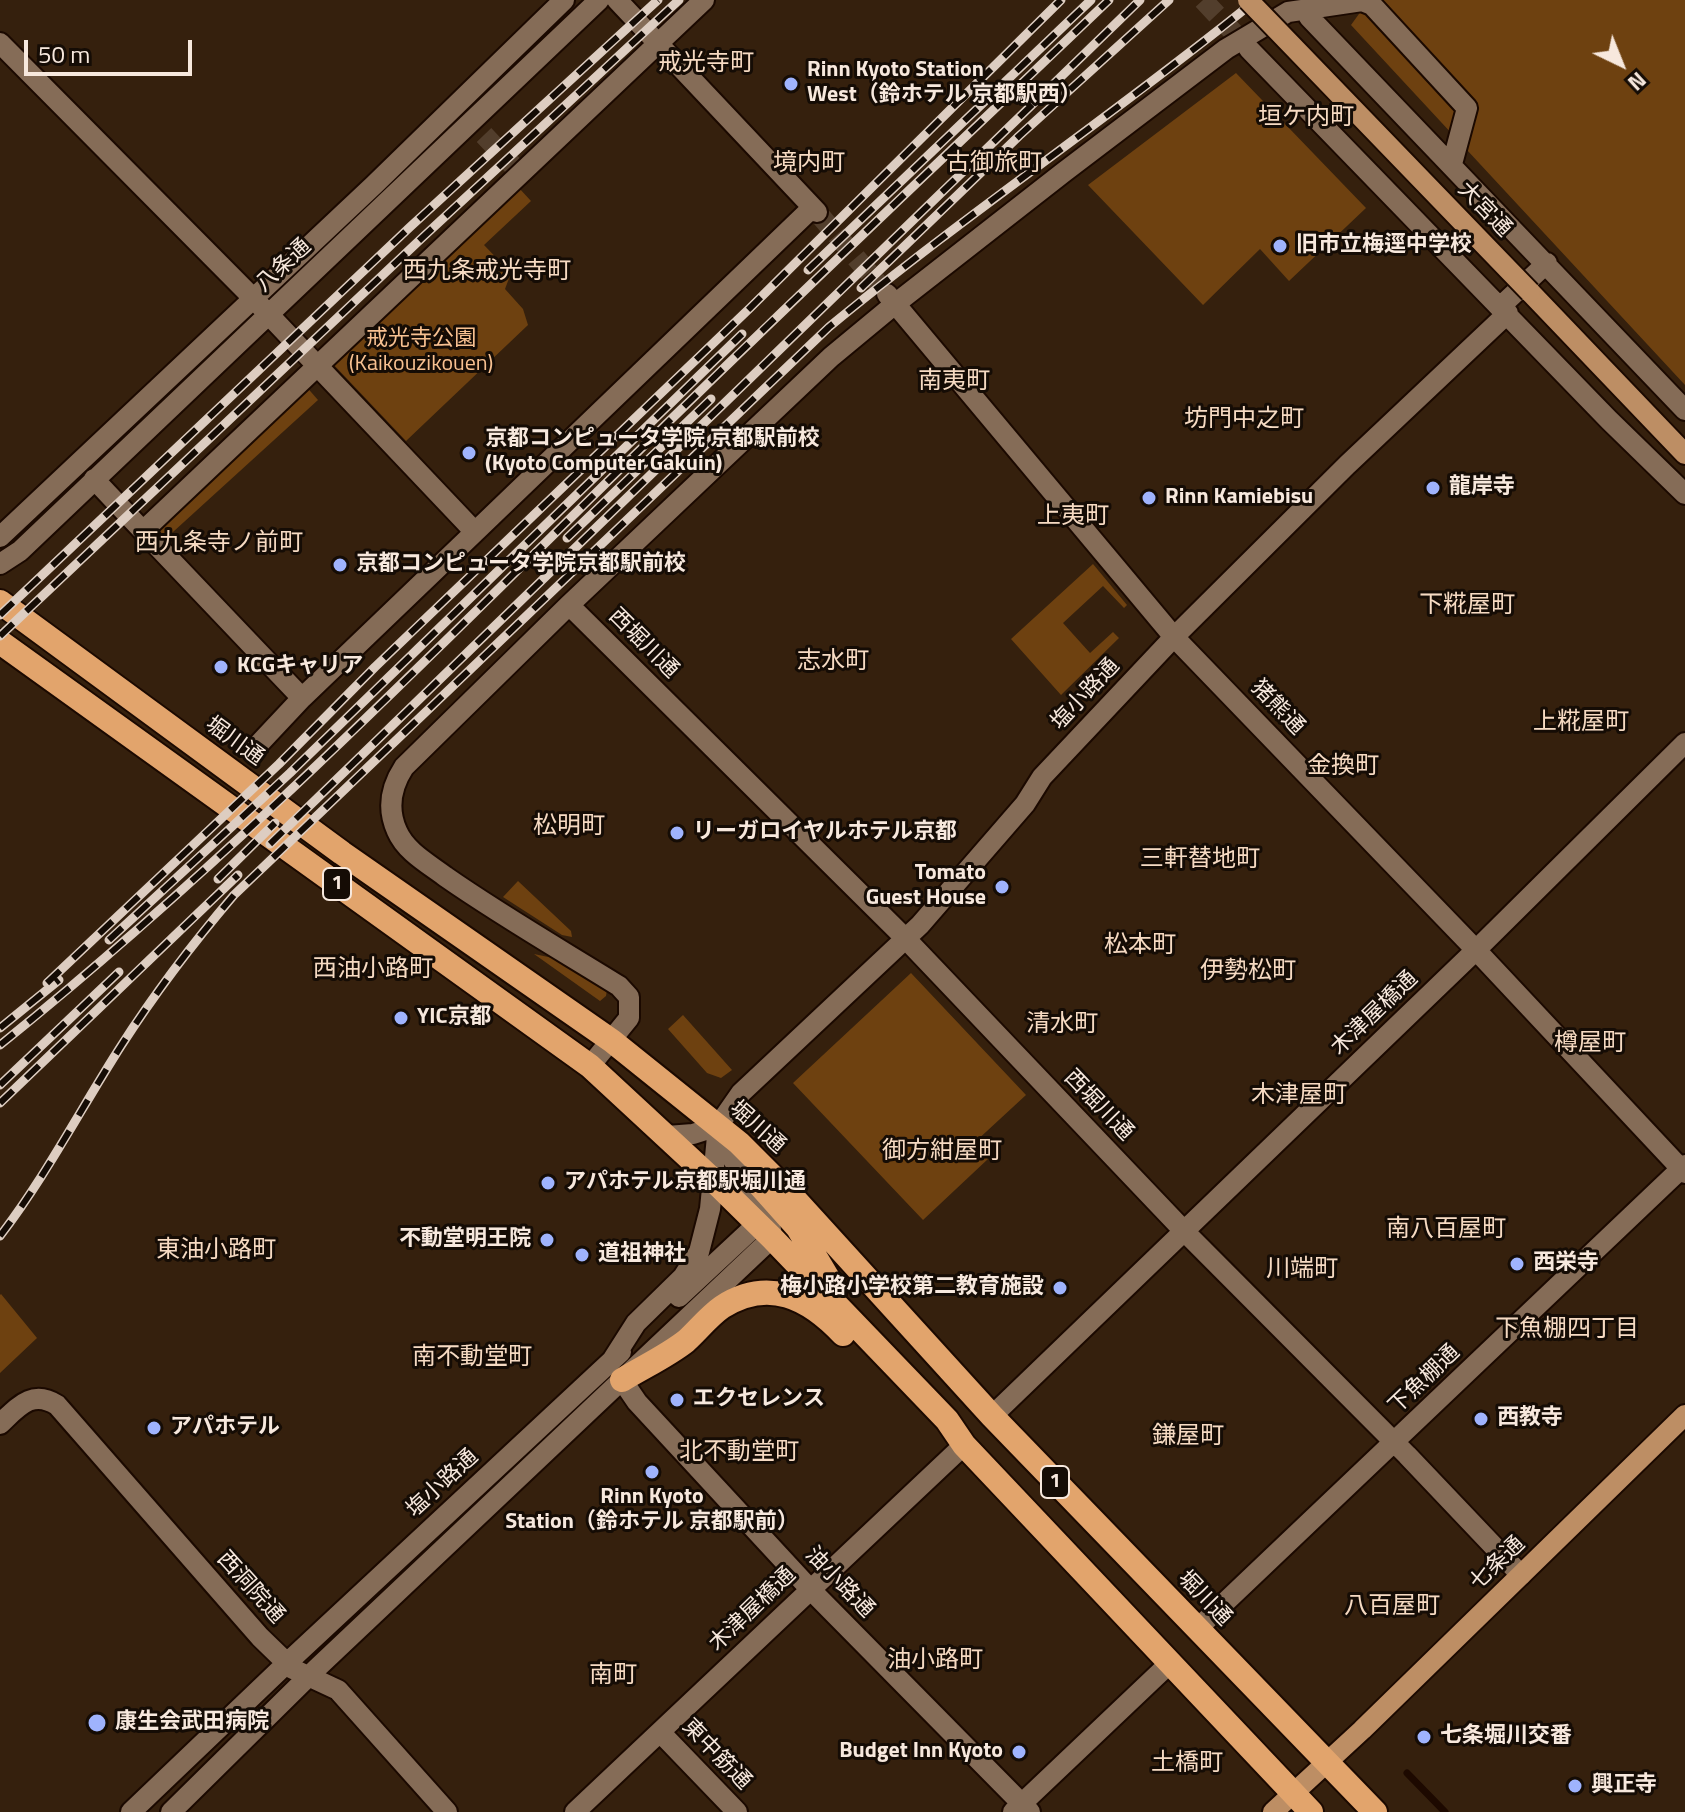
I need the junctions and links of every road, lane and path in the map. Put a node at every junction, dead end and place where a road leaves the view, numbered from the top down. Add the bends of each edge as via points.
1 (564, 0) edge
2 (599, 0) edge
3 (617, 0) edge
4 (704, 0) edge
5 (1248, 0) edge
6 (1309, 17) dead end
7 (0, 43) edge
8 (659, 44) junction
9 (1249, 49) tunnel mouth
10 (1452, 164) junction
11 (1547, 263) junction
12 (253, 298) junction
13 (891, 299) junction
14 (1504, 310) junction
15 (268, 314) junction
16 (317, 366) junction
17 (1685, 410) edge
18 (1685, 454) edge
19 (94, 479) junction
20 (1685, 494) edge
21 (143, 531) junction
22 (475, 532) junction
23 (0, 537) edge
24 (0, 564) edge
25 (0, 602) edge
26 (569, 605) junction
27 (1174, 637) junction
28 (0, 642) edge
29 (302, 698) junction
30 (1685, 743) edge
31 (256, 747) dead end
32 (905, 938) junction
33 (1476, 950) junction
34 (612, 1041) junction
35 (590, 1066) junction
36 (718, 1126) junction
37 (667, 1136) junction
38 (1684, 1169) edge
39 (712, 1179) junction
40 (773, 1215) junction
41 (1184, 1231) junction
42 (849, 1316) junction
43 (618, 1369) junction
44 (1685, 1415) edge
45 (992, 1416) junction
46 (0, 1424) edge
47 (1394, 1442) junction
48 (964, 1445) junction
49 (1521, 1575) junction
50 (810, 1589) junction
51 (1197, 1629) junction
52 (287, 1663) junction
53 (1170, 1663) junction
54 (310, 1677) junction
55 (660, 1732) junction
56 (1327, 1761) junction
57 (1294, 1793) junction
58 (1022, 1809) edge
59 (131, 1812) edge
60 (171, 1812) edge
61 (447, 1812) edge
62 (575, 1812) edge
63 (737, 1812) edge
64 (1273, 1812) edge
65 (1311, 1812) edge
66 (1375, 1812) edge

1 - 12 street, 八条通
2 - 15 street, 八条通 via 479,128
3 - 8 street
4 - 8 street
5 - 18 main road, 大宮通, bridge
6 - 10 street
7 - 12 street
8 - 16 street
8 - 22 street via 815,210
9 - 14 street
10 - 11 street
10 - 13 street via 1467,108 1372,5 1362,1 1288,12 1226,49
11 - 14 street, 塩小路通
11 - 17 street
12 - 15 street
12 - 23 street, 八条通
13 - 26 street
13 - 27 street, 猪熊通
14 - 20 street
14 - 27 street, 塩小路通
15 - 16 street
15 - 19 street, 八条通
16 - 21 street
16 - 22 street
19 - 21 street
19 - 24 street, 八条通
21 - 29 street
22 - 29 street
25 - 34 highway, 堀川通 / 1 via 342,853
26 - 32 street, 西堀川通
26 - 34 street via 404,767 392,794 391,814 402,841 416,854 623,989 630,1002 629,1018
27 - 32 street, 塩小路通 via 1042,777 1025,804
27 - 33 street, 猪熊通
28 - 35 highway, 堀川通 / 1
29 - 31 street
30 - 33 street, 木津屋橋通
32 - 36 street, 塩小路通 via 741,1093
32 - 41 street, 西堀川通
33 - 38 street, 猪熊通
33 - 41 street, 木津屋橋通
34 - 35 street
34 - 36 highway, 堀川通 / 1
35 - 37 highway, 堀川通 / 1
36 - 37 street
36 - 39 street
36 - 40 highway, 堀川通 / 1 via 739,1143
37 - 39 highway, 堀川通 / 1
38 - 47 street, 下魚棚通
39 - 40 highway, 堀川通 / 1
39 - 43 street via 706,1231 692,1265 636,1323
40 - 42 highway, 堀川通 / 1
40 - 42 highway, 1 via 805,1239
40 - 43 street, 塩小路通
40 - 45 highway, 堀川通 / 1
41 - 45 street, 木津屋橋通
41 - 47 street, 西堀川通
42 - 48 highway, 堀川通 / 1
43 - 48 highway, 1 via 684,1342 727,1304 760,1293 787,1295 825,1315 935,1432
43 - 50 street, 油小路通 via 637,1402
43 - 52 street, 塩小路通
43 - 54 street, 塩小路通
44 - 49 main road, 七条通
45 - 51 highway, 堀川通 / 1
46 - 52 street, 西洞院通 via 21,1403 38,1398 57,1405
47 - 49 street, 西堀川通
47 - 51 street, 下魚棚通
48 - 50 street, 木津屋橋通
48 - 53 highway, 堀川通 / 1
49 - 56 main road, 七条通
50 - 55 street, 木津屋橋通
50 - 58 street, 油小路通
51 - 56 highway, 堀川通 / 1
52 - 54 street, 西洞院通
52 - 59 street, 塩小路通
53 - 57 highway, 堀川通 / 1
53 - 58 street
54 - 60 street, 塩小路通
54 - 61 street, 西洞院通 via 338,1690
55 - 62 street, 木津屋橋通
55 - 63 street, 東中筋通
56 - 57 main road, 七条通
56 - 66 highway, 堀川通 / 1
57 - 64 main road, 七条通
57 - 65 highway, 堀川通 / 1

